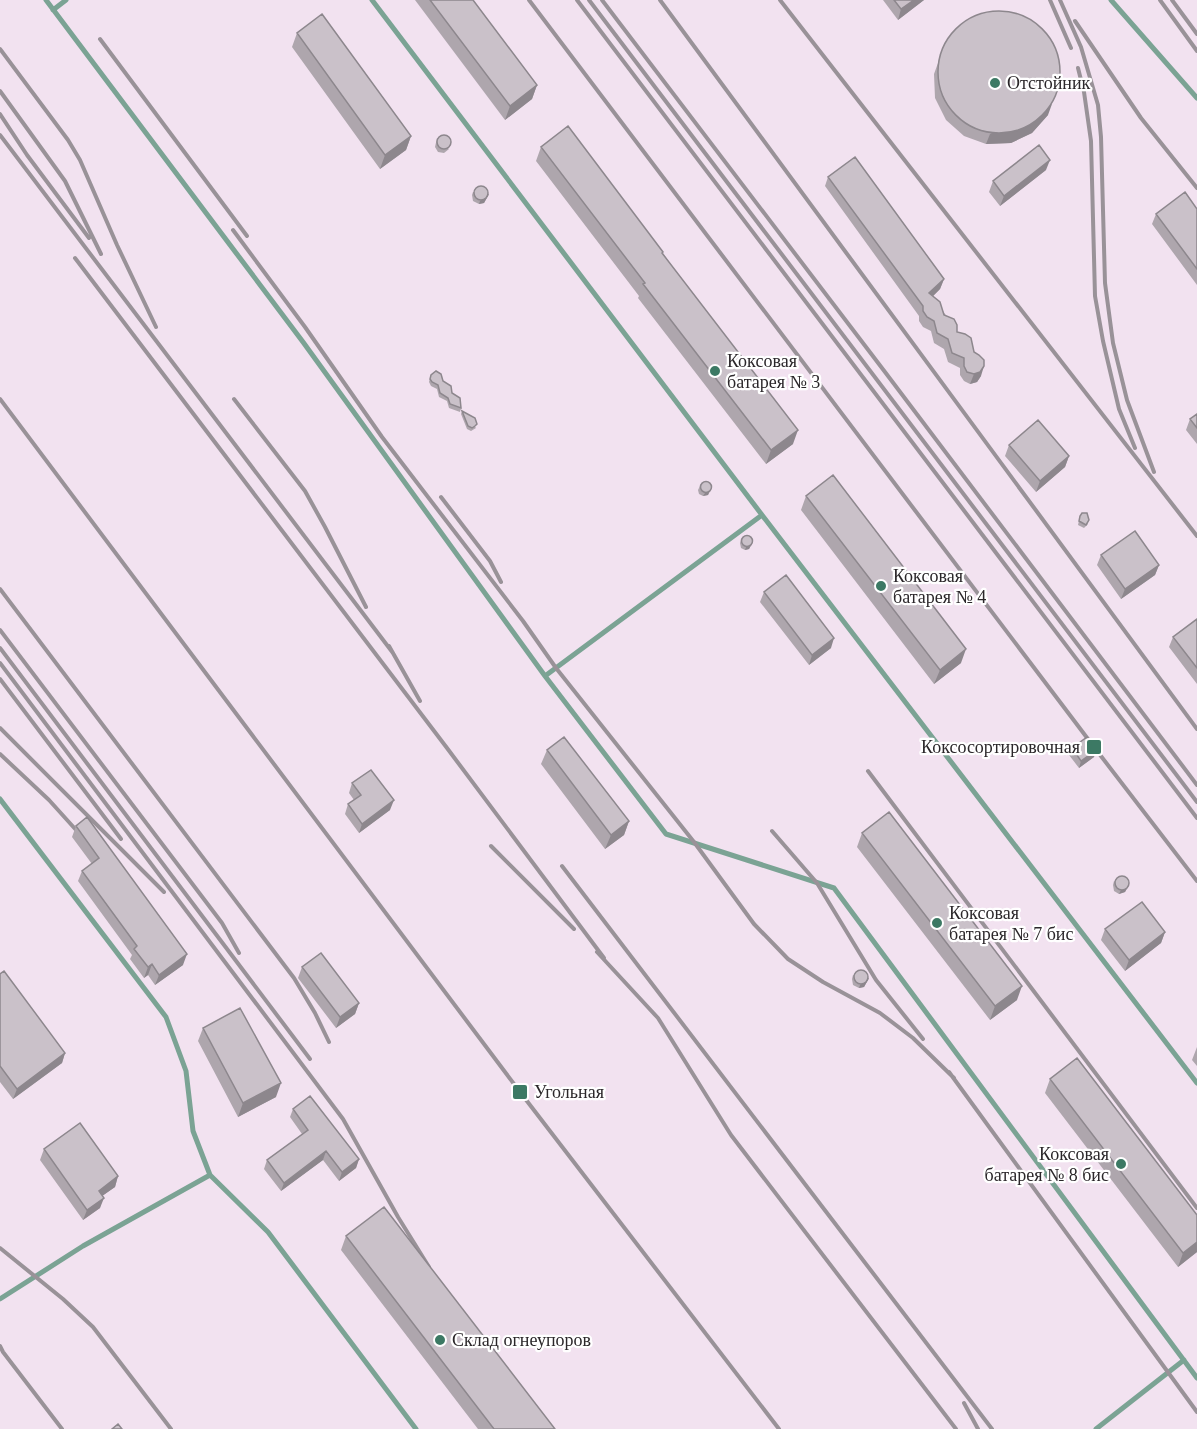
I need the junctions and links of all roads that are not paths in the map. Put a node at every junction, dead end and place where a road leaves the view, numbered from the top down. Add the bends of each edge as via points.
1 (46, 0) edge
2 (66, 0) edge
3 (372, 0) edge
4 (1111, 0) edge
5 (53, 10) junction
6 (1197, 98) edge
7 (762, 515) junction
8 (545, 676) junction
9 (0, 800) edge
10 (1197, 1083) edge
11 (210, 1175) junction
12 (0, 1299) edge
13 (1184, 1360) junction
14 (1197, 1378) edge
15 (416, 1429) edge
16 (1096, 1429) edge

1 - 5 lane
2 - 5 lane
3 - 7 lane
4 - 6 lane
5 - 8 lane via 303,342
7 - 8 lane
7 - 10 lane
8 - 13 lane via 666,834 834,888
9 - 11 lane via 166,1017 186,1071 193,1131
11 - 12 lane via 83,1246
11 - 15 lane via 268,1232
13 - 14 lane
13 - 16 lane

